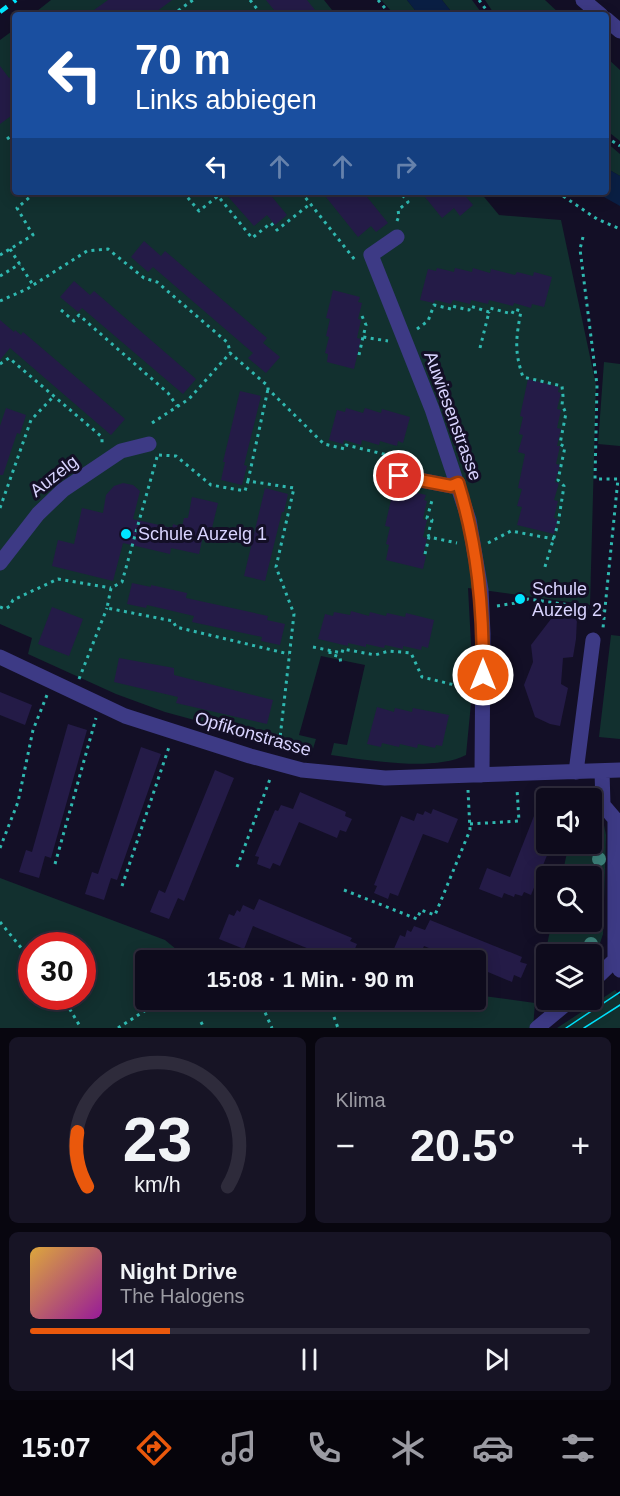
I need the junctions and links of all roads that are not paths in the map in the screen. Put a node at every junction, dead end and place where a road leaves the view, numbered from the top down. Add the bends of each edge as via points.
1 (583, 0) edge
2 (597, 12) edge
3 (397, 229) road end
4 (149, 444) dead end
5 (399, 476) dead end
6 (458, 483) junction
7 (0, 562) edge
8 (593, 640) road end
9 (0, 657) edge
10 (620, 770) edge
11 (602, 771) junction
12 (576, 772) junction
13 (482, 775) junction
14 (618, 820) edge
15 (618, 961) edge
16 (602, 974) edge
17 (559, 1010) edge
18 (537, 1028) edge

1 - 2 street
3 - 6 street, Auwiesenstrasse via 364,260 432,409
4 - 7 street, Auzelg via 121,451 63,490 38,514
5 - 6 street via 451,486
6 - 13 street, Auwiesenstrasse via 481,590
8 - 12 street
9 - 13 street, Opfikonstrasse via 125,716 302,770 385,777
10 - 11 street, Opfikonstrasse
11 - 12 street, Opfikonstrasse
11 - 14 street via 603,805
12 - 13 street, Opfikonstrasse
14 - 15 street
15 - 16 street
17 - 18 street

